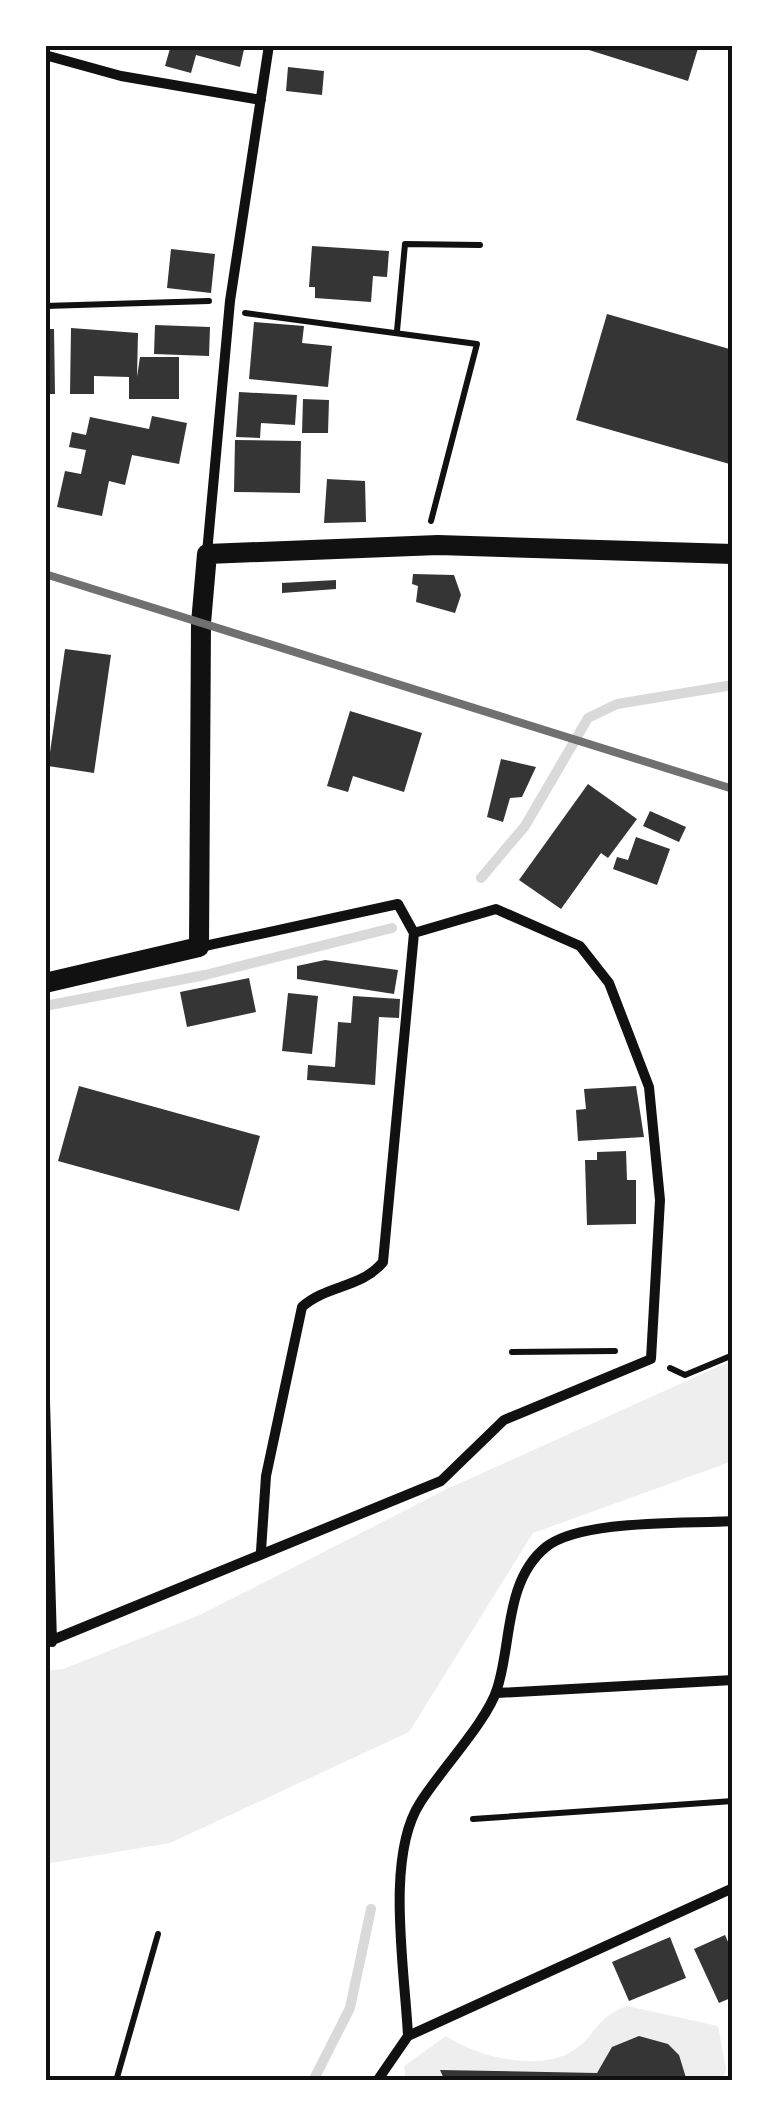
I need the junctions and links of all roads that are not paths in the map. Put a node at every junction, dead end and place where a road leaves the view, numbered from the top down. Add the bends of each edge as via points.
1 (269, 45) edge
2 (45, 56) edge
3 (261, 100) junction
4 (207, 554) junction
5 (733, 554) edge
6 (414, 933) junction
7 (199, 947) junction
8 (45, 983) edge
9 (45, 1402) edge
10 (733, 1521) edge
11 (261, 1552) junction
12 (48, 1642) edge
13 (733, 1680) edge
14 (497, 1693) junction
15 (733, 1800) edge
16 (473, 1818) dead end
17 (733, 1888) edge
18 (158, 1934) dead end
19 (408, 2036) junction
20 (116, 2081) edge
21 (377, 2081) edge

1 - 3 street
2 - 3 street
3 - 4 street via 230,306
4 - 5 main road via 438,544
4 - 7 main road
6 - 7 street via 398,904
6 - 11 street via 383,1262 372,1276 313,1296 302,1307 266,1476
6 - 11 street via 496,908 580,946 609,984 649,1087 656,1125 660,1200 652,1359 504,1420 441,1481
7 - 8 main road
9 - 12 street
10 - 14 street via 578,1532 546,1546 513,1602
11 - 12 street
13 - 14 street
14 - 19 street via 404,1831
15 - 16 lane
17 - 19 street
18 - 20 lane
19 - 21 street

